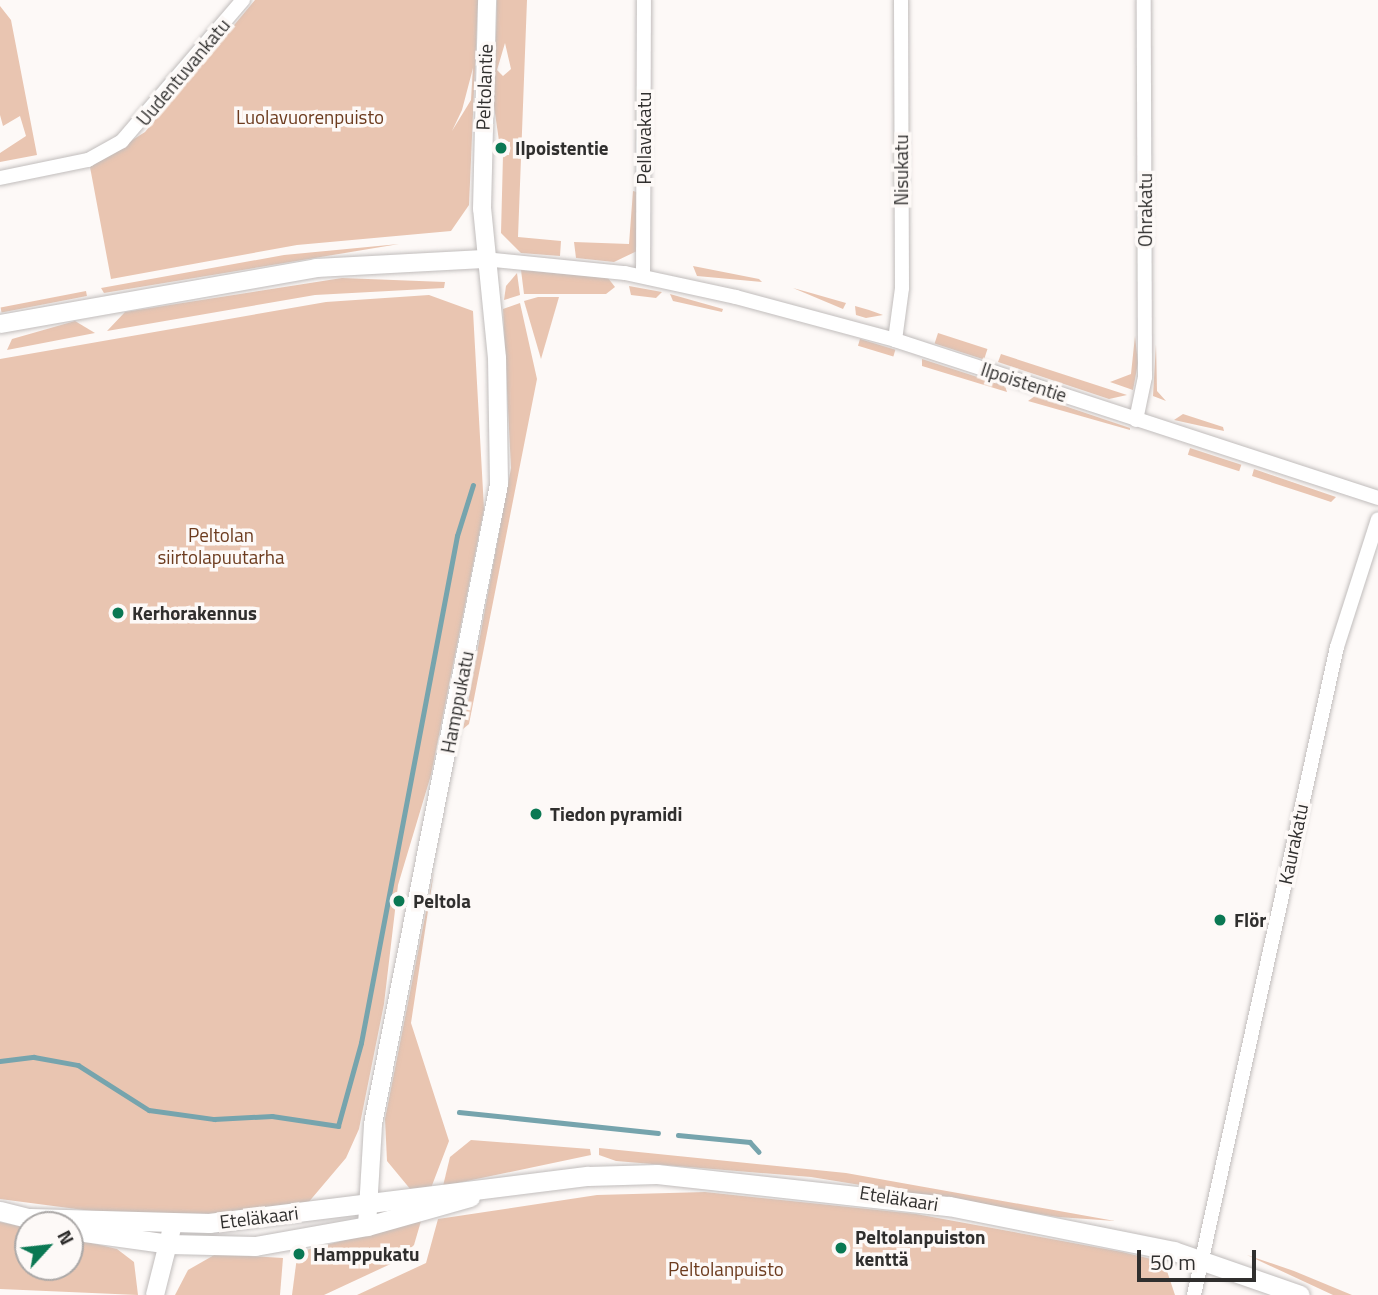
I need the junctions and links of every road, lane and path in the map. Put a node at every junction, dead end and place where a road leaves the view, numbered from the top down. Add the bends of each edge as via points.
1 (243, 0) edge
2 (487, 0) edge
3 (644, 0) edge
4 (901, 0) edge
5 (1144, 0) edge
6 (0, 178) edge
7 (484, 259) junction
8 (643, 276) junction
9 (0, 324) edge
10 (895, 340) junction
11 (1136, 419) junction
12 (1378, 498) edge
13 (1378, 519) edge
14 (487, 1190) junction
15 (367, 1203) junction
16 (84, 1220) edge
17 (173, 1224) junction
18 (368, 1226) junction
19 (84, 1232) edge
20 (169, 1244) junction
21 (1203, 1259) junction
22 (155, 1295) edge
23 (1194, 1295) edge
24 (1300, 1295) edge

1 - 6 street, Uudentuvankatu via 122,141 88,160
2 - 7 street, Peltolantie
3 - 8 street, Pellavakatu
4 - 10 street, Nisukatu via 902,288
5 - 11 street, Ohrakatu via 1145,377
7 - 8 street, Ilpoistentie
7 - 9 street, Ilpoistentie via 316,268
7 - 15 street, Hamppukatu via 497,358 499,484 373,1125
8 - 10 street, Ilpoistentie
10 - 11 street, Ilpoistentie
11 - 12 street, Ilpoistentie
13 - 21 street, Kaurakatu via 1337,647
14 - 15 main road, Eteläkaari
14 - 18 main road, Eteläkaari
14 - 21 main road, Eteläkaari via 657,1174 849,1190
15 - 17 main road, Eteläkaari
15 - 18 street, Hamppukatu
16 - 17 main road, Eteläkaari
17 - 20 street
18 - 20 main road, Eteläkaari via 255,1246
19 - 20 main road, Eteläkaari
20 - 22 street
21 - 23 street, Kaurakatu
21 - 24 main road, Eteläkaari

